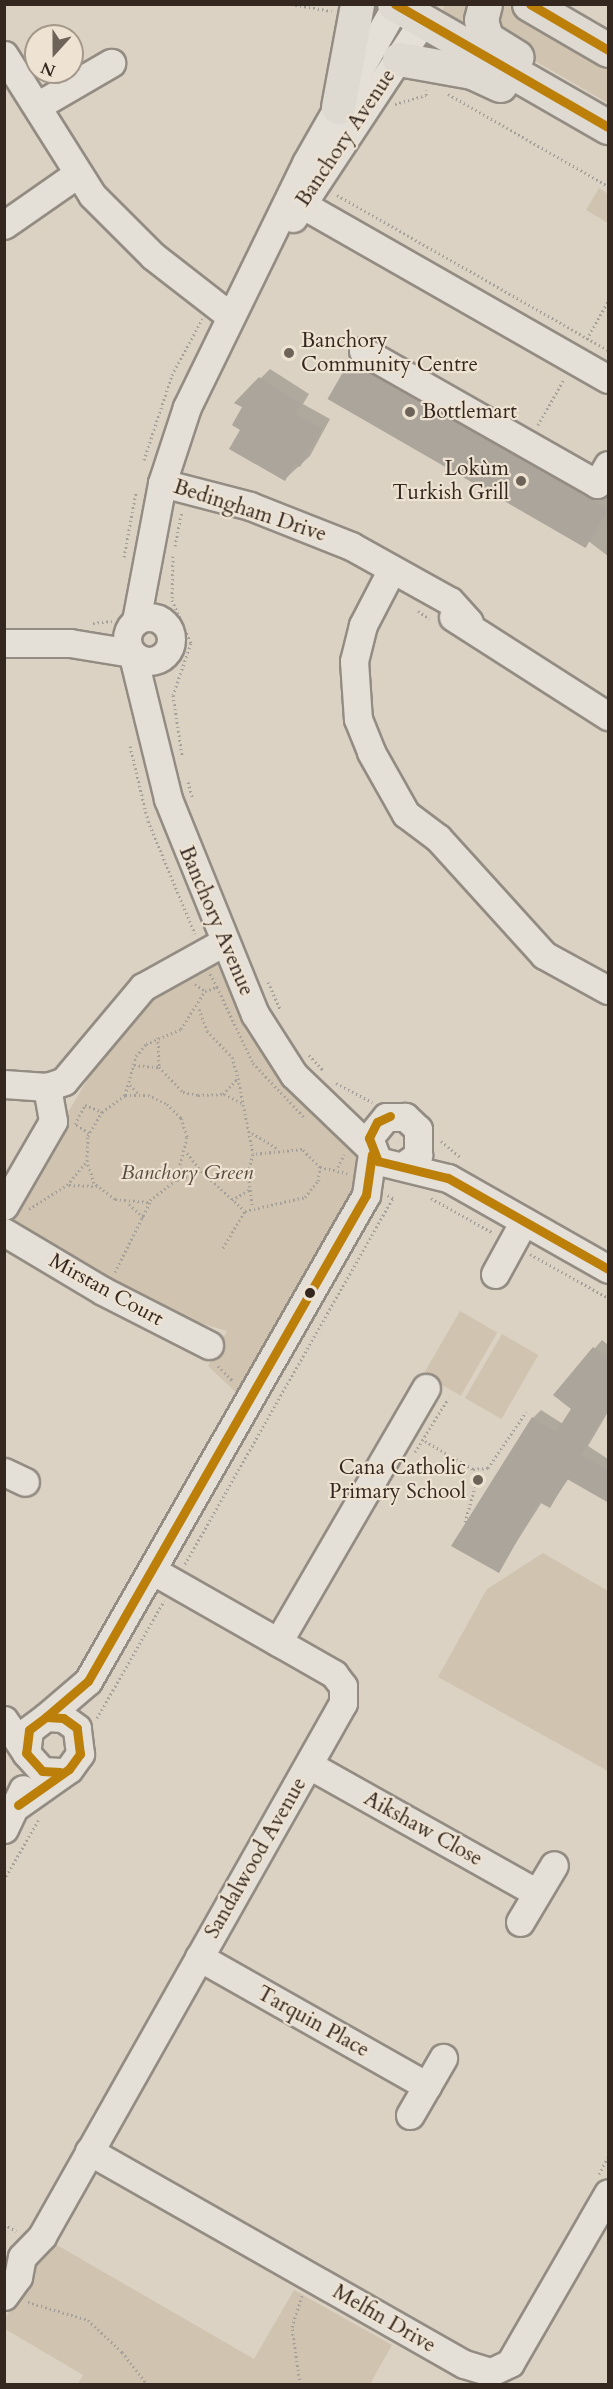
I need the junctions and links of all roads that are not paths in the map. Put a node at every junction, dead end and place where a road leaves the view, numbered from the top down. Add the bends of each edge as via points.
1 (357, 4) edge
2 (485, 4) edge
3 (530, 4) edge
4 (409, 8) edge
5 (609, 50) edge
6 (4, 55) edge
7 (399, 59) junction
8 (111, 63) dead end
9 (37, 106) junction
10 (609, 111) edge
11 (349, 113) junction
12 (609, 127) edge
13 (609, 146) edge
14 (77, 174) junction
15 (323, 190) junction
16 (4, 225) edge
17 (266, 253) junction
18 (226, 307) junction
19 (363, 351) dead end
20 (609, 379) edge
21 (609, 465) edge
22 (147, 478) junction
23 (135, 570) junction
24 (391, 578) junction
25 (164, 622) junction
26 (127, 636) junction
27 (4, 643) edge
28 (163, 657) junction
29 (151, 713) junction
30 (609, 716) edge
31 (224, 942) junction
32 (609, 990) edge
33 (4, 1084) edge
34 (48, 1092) junction
35 (327, 1106) junction
36 (384, 1110) junction
37 (428, 1135) junction
38 (371, 1151) junction
39 (401, 1167) junction
40 (458, 1169) junction
41 (370, 1189) junction
42 (4, 1206) edge
43 (524, 1221) junction
44 (8, 1234) edge
45 (609, 1269) edge
46 (495, 1274) dead end
47 (208, 1348) road end
48 (437, 1394) road end
49 (163, 1576) junction
50 (278, 1642) junction
51 (88, 1681) junction
52 (4, 1713) edge
53 (44, 1718) junction
54 (4, 1720) edge
55 (80, 1736) junction
56 (27, 1756) junction
57 (309, 1765) junction
58 (60, 1772) junction
59 (18, 1805) junction
60 (4, 1829) edge
61 (554, 1865) dead end
62 (537, 1893) junction
63 (520, 1922) dead end
64 (199, 1957) junction
65 (443, 2058) dead end
66 (427, 2086) junction
67 (410, 2115) dead end
68 (89, 2151) junction
69 (602, 2186) edge
70 (14, 2248) edge
71 (6, 2295) edge

1 - 11 highway
2 - 10 highway via 482,30 494,45
3 - 5 highway
4 - 7 street, Banchory Avenue
4 - 11 street, Banchory Avenue
4 - 12 highway
6 - 9 street
7 - 11 street, Banchory Avenue
7 - 13 highway via 472,72
8 - 9 street
9 - 14 street
11 - 15 street, Banchory Avenue
14 - 16 street
14 - 18 street via 116,221 181,277
15 - 17 street, Banchory Avenue
15 - 17 street, Banchory Avenue
15 - 20 street
17 - 18 street, Banchory Avenue
18 - 22 street, Banchory Avenue via 187,407
19 - 21 street via 597,484
22 - 23 street, Banchory Avenue
22 - 24 street, Bedingham Drive via 300,524
23 - 25 street, Banchory Avenue
23 - 26 street, Banchory Avenue
24 - 30 street, Bedingham Drive via 450,601 469,622
24 - 32 street via 363,625 354,661 354,687 371,752 400,796 420,806 438,838 544,955
25 - 26 street via 150,616
25 - 28 street, Banchory Avenue via 172,640
26 - 27 street via 70,643
26 - 28 street via 152,662
26 - 29 street, Banchory Avenue
28 - 29 street, Banchory Avenue
29 - 31 street, Banchory Avenue via 168,800
31 - 34 street via 143,987 89,1054
31 - 35 street, Banchory Avenue via 273,1047
33 - 34 street
34 - 42 street via 47,1134
35 - 36 street
35 - 38 street, Banchory Avenue
36 - 37 street via 405,1117
36 - 38 street via 372,1130
37 - 39 street via 418,1155
37 - 40 street
38 - 39 street via 386,1166
38 - 41 street
39 - 40 street
39 - 41 street
40 - 43 street
41 - 49 street
43 - 45 street
43 - 46 street
44 - 47 street, Mirstan Court
48 - 50 street
49 - 50 street, Sandalwood Avenue
49 - 51 street
50 - 57 street, Sandalwood Avenue via 334,1674 345,1693
51 - 53 street
51 - 55 street
52 - 53 street
53 - 55 street via 71,1722
53 - 56 street via 29,1730
54 - 56 street
55 - 58 street via 80,1754
56 - 58 street via 42,1771
56 - 59 street
57 - 62 street, Aikshaw Close
57 - 64 street, Sandalwood Avenue
58 - 59 street
59 - 60 street
61 - 62 street
62 - 63 street
64 - 66 street, Tarquin Place
64 - 68 street, Sandalwood Avenue
65 - 66 street
66 - 67 street
68 - 69 street, Melfin Drive via 471,2369 501,2371 510,2363
68 - 70 street, Sandalwood Avenue via 36,2224 37,2243
70 - 71 street, Sandalwood Avenue

